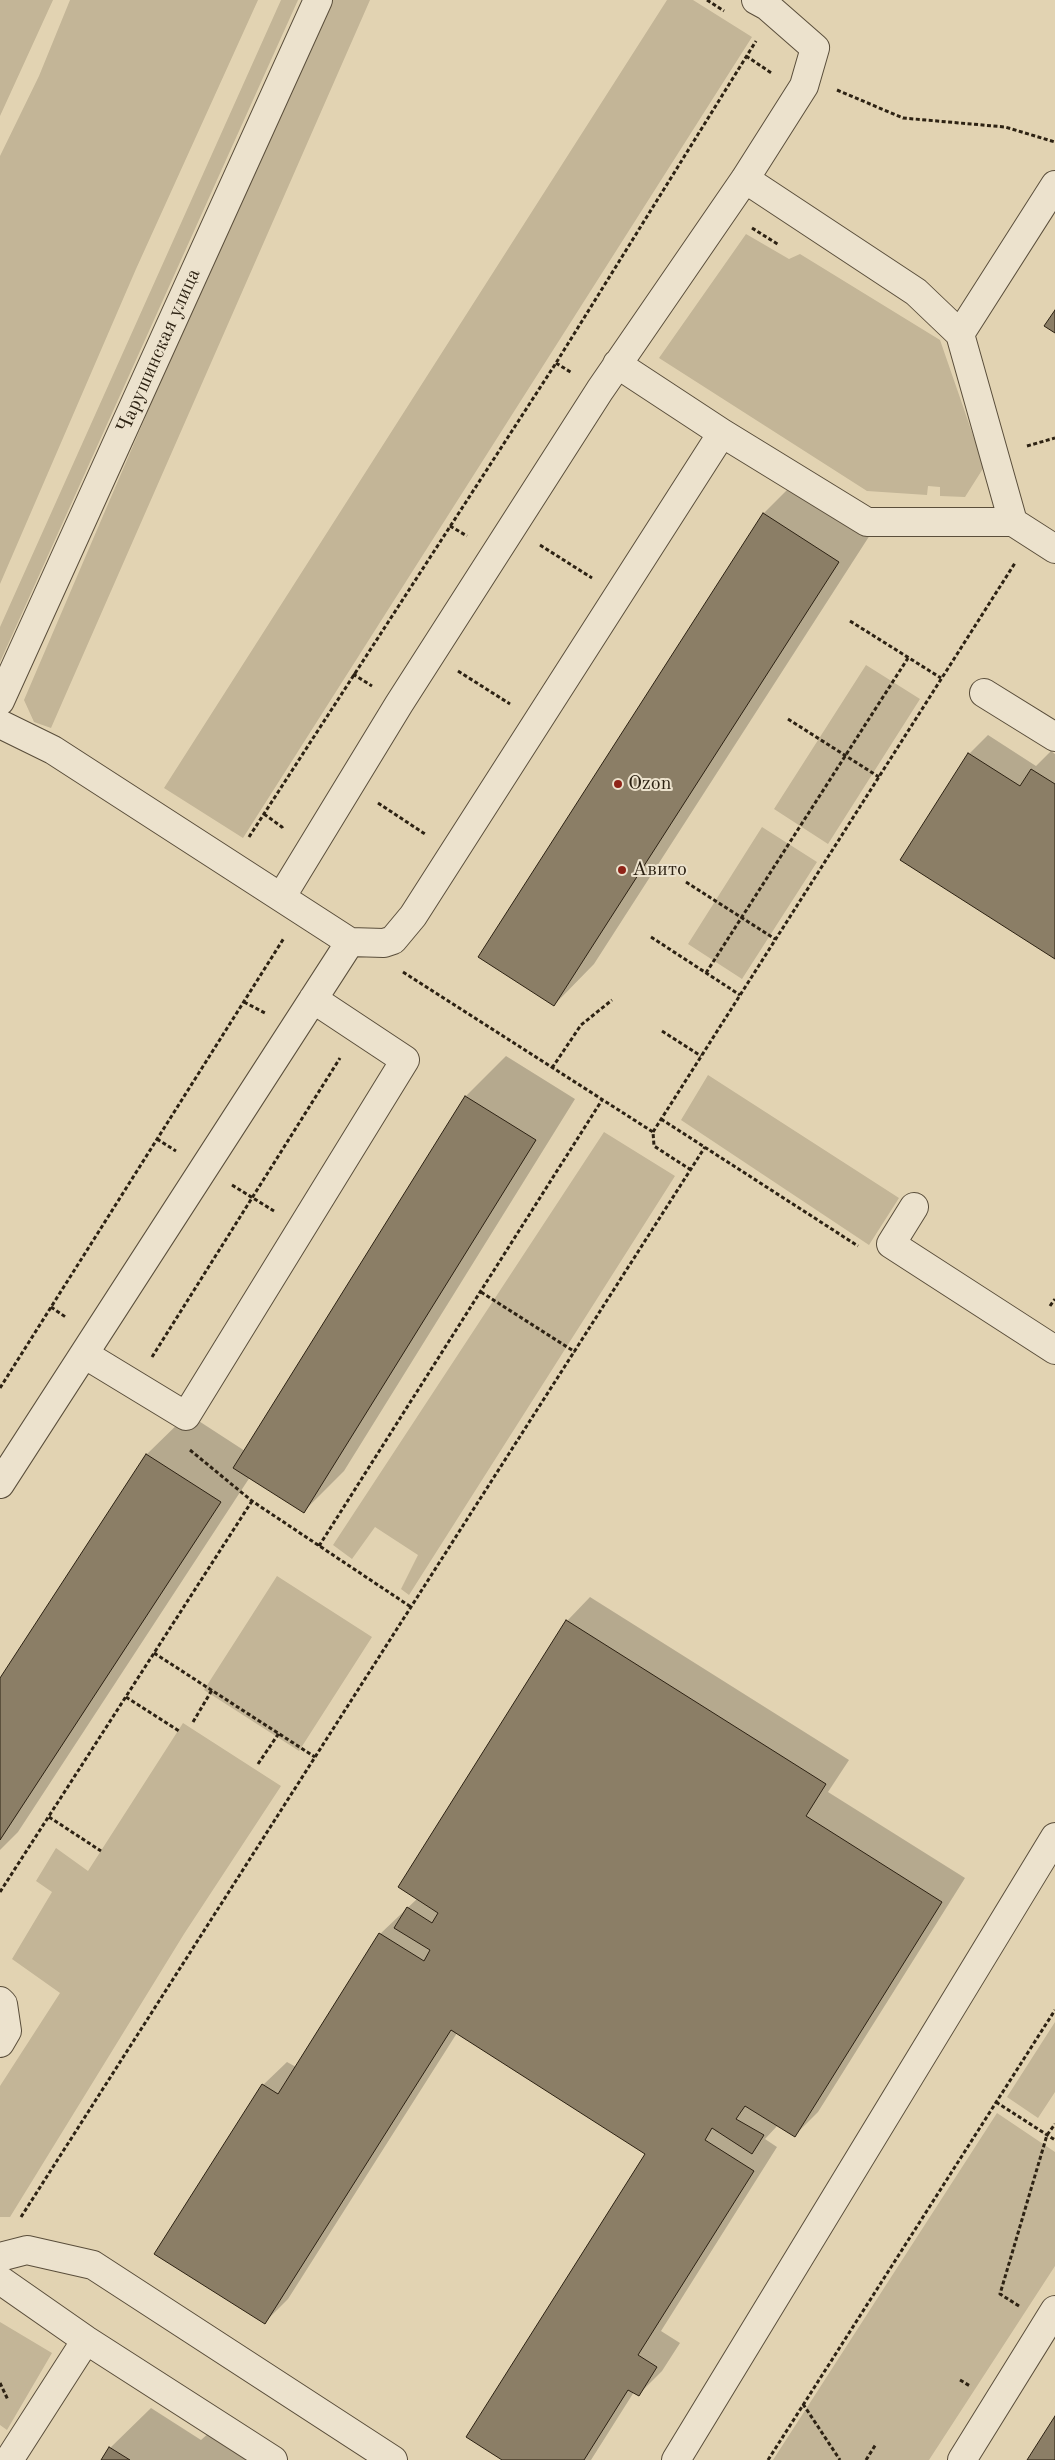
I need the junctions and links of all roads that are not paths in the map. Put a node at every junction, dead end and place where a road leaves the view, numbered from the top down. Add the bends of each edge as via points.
1 (318, 0) edge
2 (756, 0) edge
3 (745, 179) junction
4 (1055, 185) edge
5 (960, 334) junction
6 (617, 364) junction
7 (722, 433) junction
8 (1034, 535) edge
9 (984, 693) dead end
10 (0, 701) edge
11 (0, 724) edge
12 (1055, 737) edge
13 (282, 896) junction
14 (350, 942) junction
15 (313, 999) junction
16 (914, 1207) dead end
17 (1055, 1350) edge
18 (84, 1354) junction
19 (0, 1484) edge
20 (1055, 1837) edge
21 (0, 2001) edge
22 (0, 2043) edge
23 (0, 2257) edge
24 (0, 2280) edge
25 (1055, 2310) edge
26 (86, 2340) junction
27 (10, 2460) edge
28 (273, 2460) edge
29 (393, 2460) edge
30 (676, 2460) edge
31 (962, 2460) edge

1 - 10 street, Чарушинская улица
2 - 3 street via 815,48 804,86
3 - 5 street via 916,292
3 - 6 street
4 - 5 street
5 - 8 street
6 - 7 street
6 - 13 street via 399,704
7 - 8 street via 867,522
7 - 14 street via 413,916 393,940 384,943
9 - 12 street
11 - 13 street via 53,750
13 - 14 street
14 - 15 street
15 - 18 street
15 - 18 street via 405,1060 186,1416
16 - 17 street via 891,1244
18 - 19 street
20 - 30 street
21 - 22 street via 7,2031
23 - 29 street via 28,2250 93,2265
24 - 26 street
25 - 31 street
26 - 27 street
26 - 28 street

